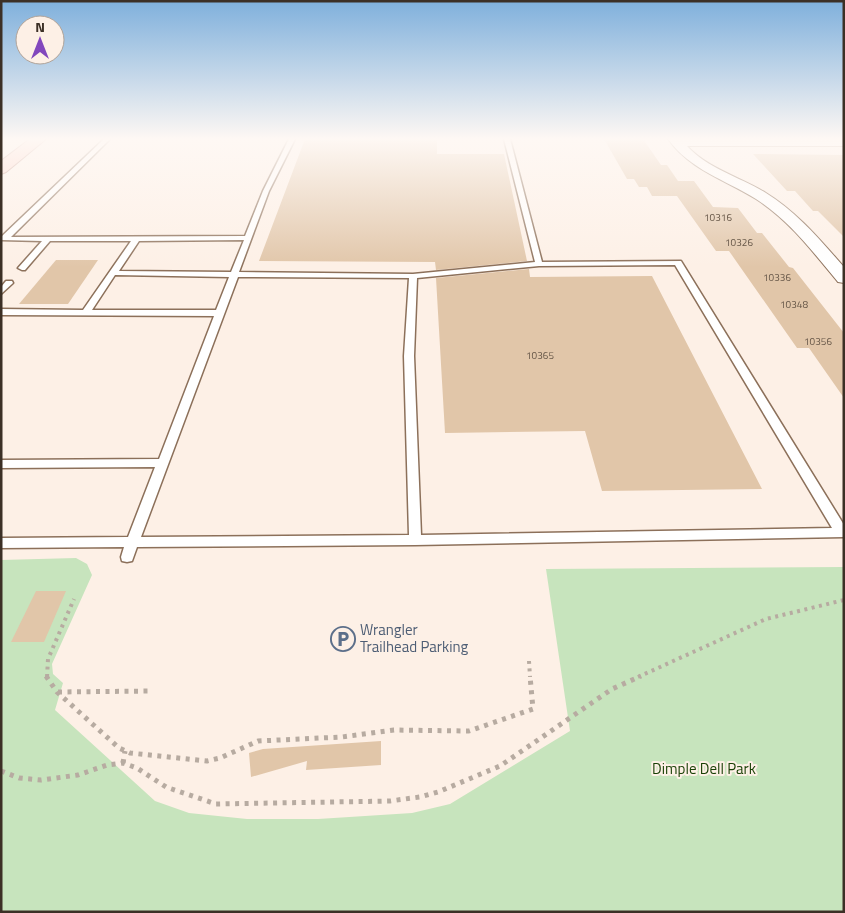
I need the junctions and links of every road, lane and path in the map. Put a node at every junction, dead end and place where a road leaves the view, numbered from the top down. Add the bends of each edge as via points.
1 (63, 182) edge
2 (271, 182) edge
3 (517, 182) edge
4 (731, 182) edge
5 (136, 238) junction
6 (248, 238) junction
7 (48, 239) junction
8 (3, 240) edge
9 (539, 264) junction
10 (22, 268) dead end
11 (113, 273) junction
12 (234, 274) junction
13 (413, 276) junction
14 (844, 278) edge
15 (9, 283) dead end
16 (1, 292) edge
17 (1, 312) edge
18 (86, 312) junction
19 (221, 313) junction
20 (163, 463) junction
21 (1, 464) edge
22 (415, 540) junction
23 (1, 543) edge
24 (132, 543) junction
25 (127, 557) dead end
26 (74, 599) dead end
27 (844, 600) edge
28 (529, 661) dead end
29 (152, 690) dead end
30 (58, 692) junction
31 (125, 751) junction
32 (122, 763) junction
33 (1, 771) edge

1 - 8 lane
2 - 6 lane
3 - 9 lane
4 - 14 street via 776,206
5 - 6 lane
5 - 7 lane
5 - 11 lane
6 - 12 lane
7 - 8 lane
7 - 10 lane
9 - 13 lane
9 - 22 lane via 678,262 842,533
11 - 12 lane
11 - 18 lane
12 - 13 lane
12 - 19 lane
13 - 22 lane via 409,356
15 - 16 lane
17 - 18 lane
18 - 19 lane
19 - 20 lane
20 - 21 lane
20 - 24 lane
22 - 24 lane
23 - 24 lane
24 - 25 lane
26 - 30 path via 46,664 48,679
27 - 32 path via 766,619 621,685 500,766 420,797 390,801 216,804 166,788 136,768
28 - 31 path via 532,710 469,731 394,730 342,737 258,741 220,758 207,760
29 - 30 path
30 - 31 path
31 - 32 path
32 - 33 path via 78,775 41,780 19,778

